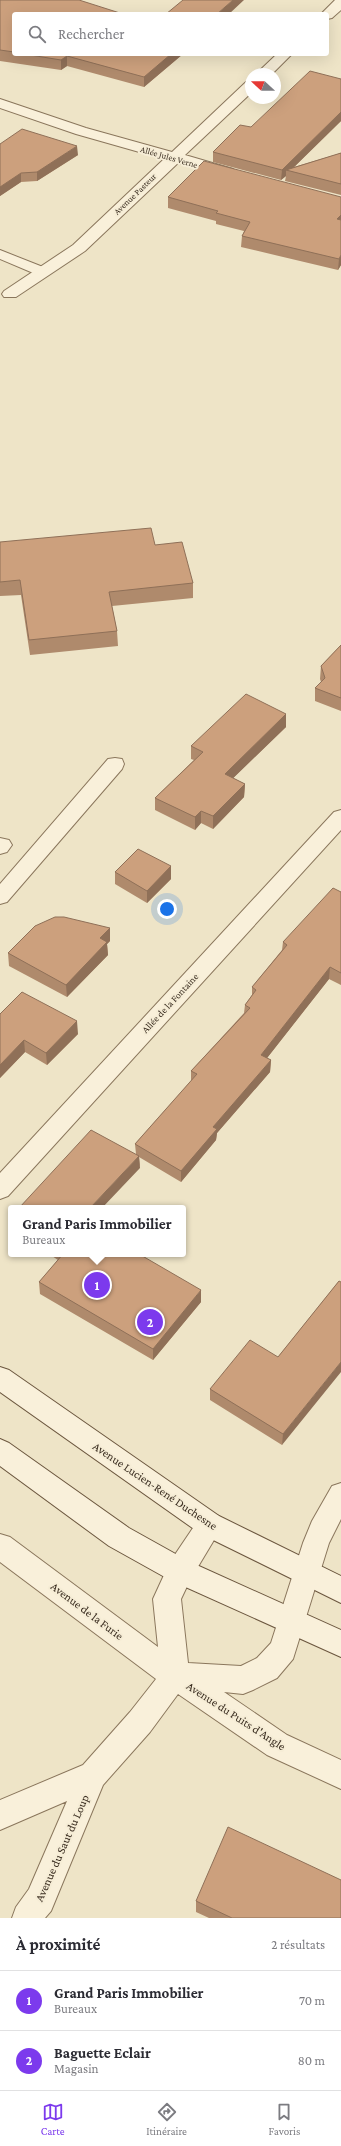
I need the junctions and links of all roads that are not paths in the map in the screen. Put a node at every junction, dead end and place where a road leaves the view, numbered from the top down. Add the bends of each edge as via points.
1 (341, 2) edge
2 (329, 13) edge
3 (282, 56) edge
4 (269, 68) edge
5 (245, 91) edge
6 (0, 103) edge
7 (172, 158) junction
8 (245, 177) edge
9 (0, 254) edge
10 (43, 272) junction
11 (10, 294) dead end
12 (115, 764) dead end
13 (341, 817) edge
14 (0, 897) edge
15 (0, 1189) edge
16 (0, 1378) edge
17 (0, 1451) edge
18 (341, 1495) edge
19 (210, 1525) junction
20 (0, 1546) edge
21 (180, 1571) junction
22 (308, 1574) junction
23 (341, 1590) edge
24 (293, 1623) junction
25 (341, 1644) edge
26 (175, 1676) junction
27 (341, 1775) edge
28 (93, 1776) junction
29 (0, 1815) edge
30 (27, 1918) edge

1 - 2 street
3 - 4 street
5 - 7 street, Avenue Pasteur
6 - 7 street, Allée Jules Verne
7 - 8 street, Allée Jules Verne
7 - 10 street, Avenue Pasteur via 79,248
9 - 10 lane
10 - 11 street, Avenue Pasteur
12 - 14 lane
13 - 15 street, Allée de la Fontaine
16 - 19 street, Avenue Lucien-René Duchesne
17 - 21 street via 119,1537
18 - 22 street via 325,1521
19 - 21 street
19 - 22 street, Avenue Lucien-René Duchesne
20 - 26 street, Avenue de la Furie
21 - 24 street
21 - 26 street via 166,1599
22 - 23 street, Avenue Lucien-René Duchesne
22 - 24 street
24 - 25 street
24 - 26 street via 283,1650 267,1668 243,1680
26 - 27 street, Avenue du Puits d'Angle via 277,1745
26 - 28 street, Avenue du Saut du Loup via 140,1722
28 - 29 street, Avenue du Saut du Loup
28 - 30 street, Avenue du Saut du Loup via 40,1900

